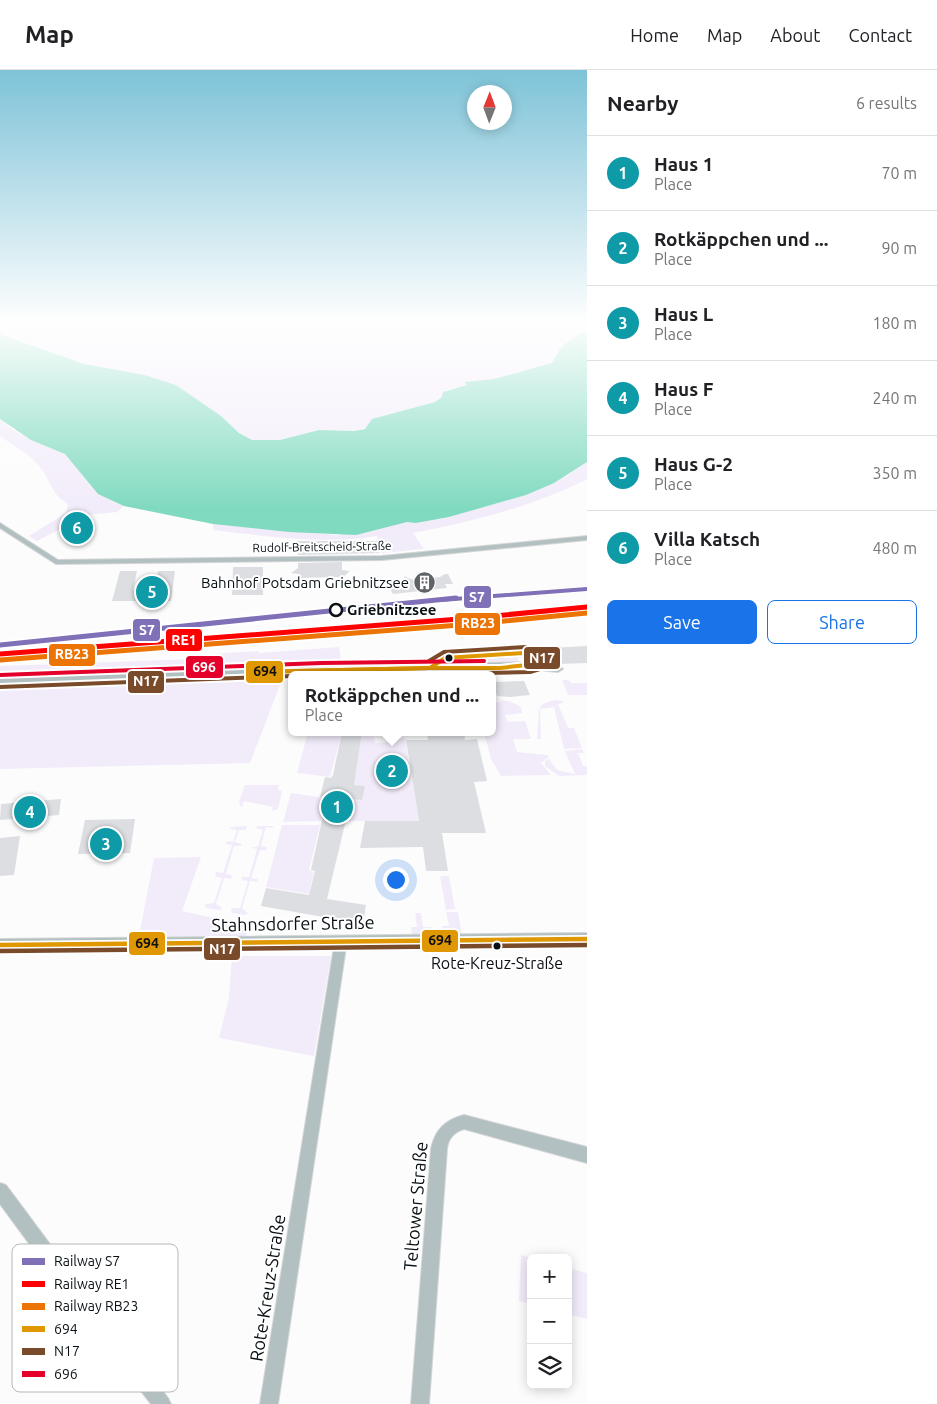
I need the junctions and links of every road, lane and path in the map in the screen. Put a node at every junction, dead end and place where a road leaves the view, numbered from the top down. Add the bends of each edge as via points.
1 (0, 524) edge
2 (587, 538) edge
3 (529, 666) junction
4 (430, 668) junction
5 (558, 669) dead end
6 (0, 681) edge
7 (587, 939) edge
8 (341, 942) junction
9 (0, 945) edge
10 (587, 1155) edge
11 (0, 1191) edge
12 (39, 1244) edge
13 (153, 1392) edge
14 (162, 1404) edge
15 (269, 1404) edge
16 (420, 1404) edge

1 - 2 street, Rudolf-Breitscheid-Straße via 56,562 382,558
3 - 4 street
3 - 4 street via 536,664 537,660 523,653 445,658
3 - 5 street
4 - 6 street
7 - 8 street, Stahnsdorfer Straße
8 - 9 street, Stahnsdorfer Straße
8 - 15 street, Rote-Kreuz-Straße
10 - 16 street, Teltower Straße via 464,1122 452,1126 442,1136
11 - 12 street
13 - 14 street

